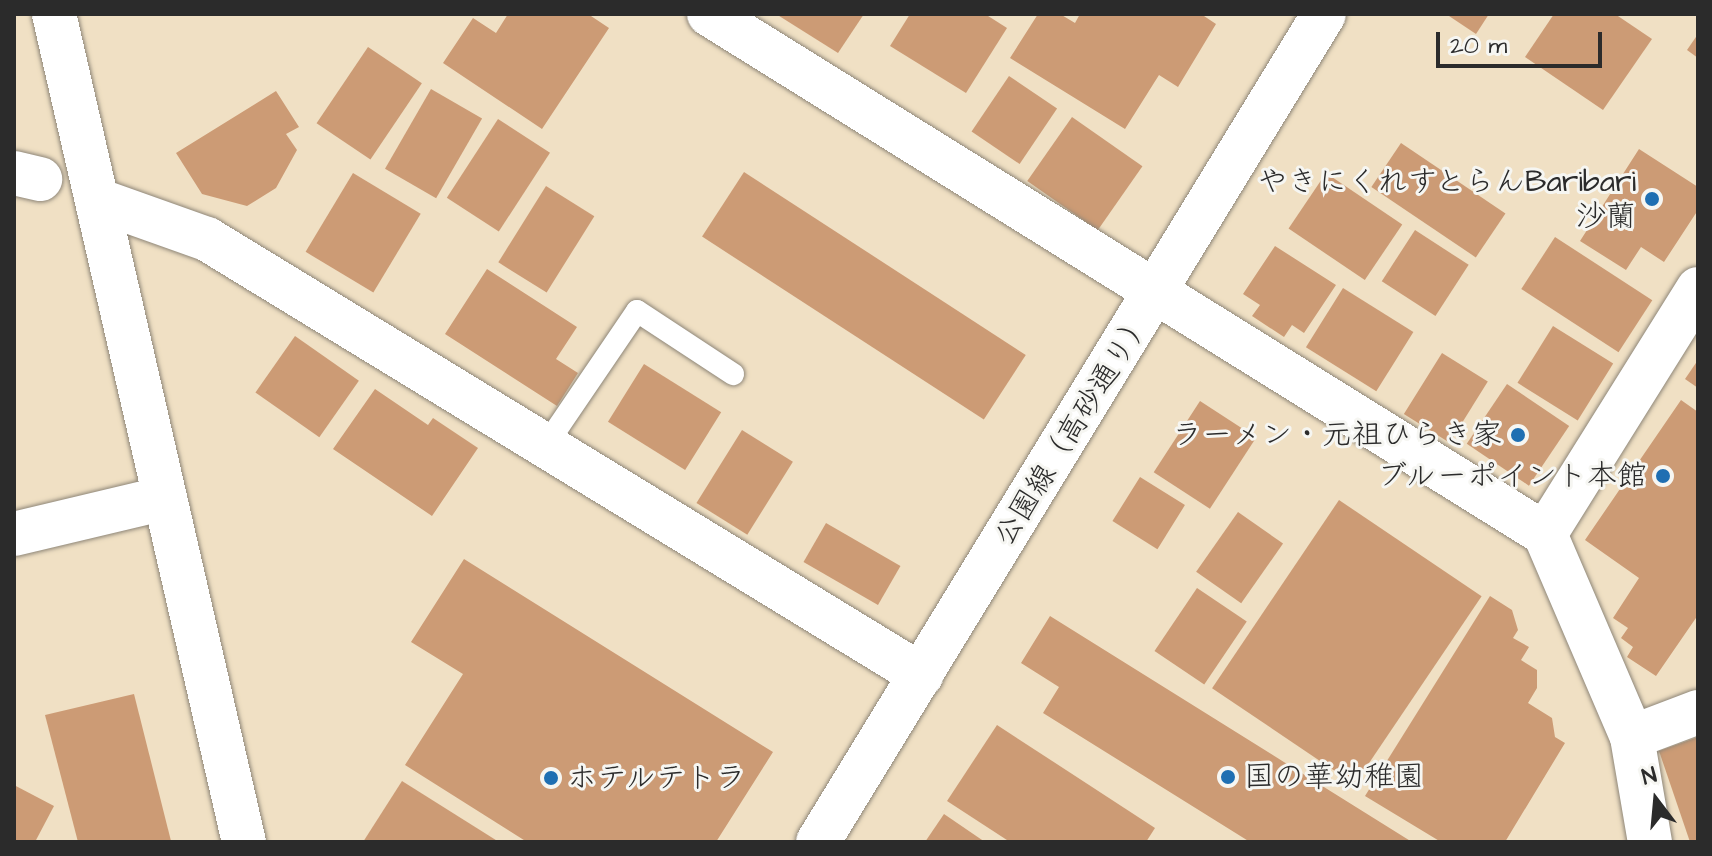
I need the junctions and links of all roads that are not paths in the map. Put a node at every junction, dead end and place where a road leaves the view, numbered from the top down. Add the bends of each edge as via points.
1 (54, 14) edge
2 (709, 14) edge
3 (1320, 15) edge
4 (100, 201) junction
5 (1698, 289) edge
6 (1156, 296) junction
7 (733, 374) dead end
8 (546, 445) junction
9 (165, 498) junction
10 (14, 534) edge
11 (1545, 534) junction
12 (921, 675) junction
13 (1698, 712) edge
14 (1632, 737) junction
15 (244, 842) edge
16 (818, 842) edge
17 (1650, 842) edge

1 - 4 street
2 - 6 street
3 - 6 street, 公園線（高砂通り）
4 - 8 street via 207,239
4 - 9 street
5 - 11 street
6 - 11 street
6 - 12 street, 公園線（高砂通り）
7 - 8 lane via 637,311
8 - 12 street
9 - 10 street
9 - 15 street
11 - 14 street
12 - 16 street, 公園線（高砂通り）
13 - 14 street
14 - 17 street

